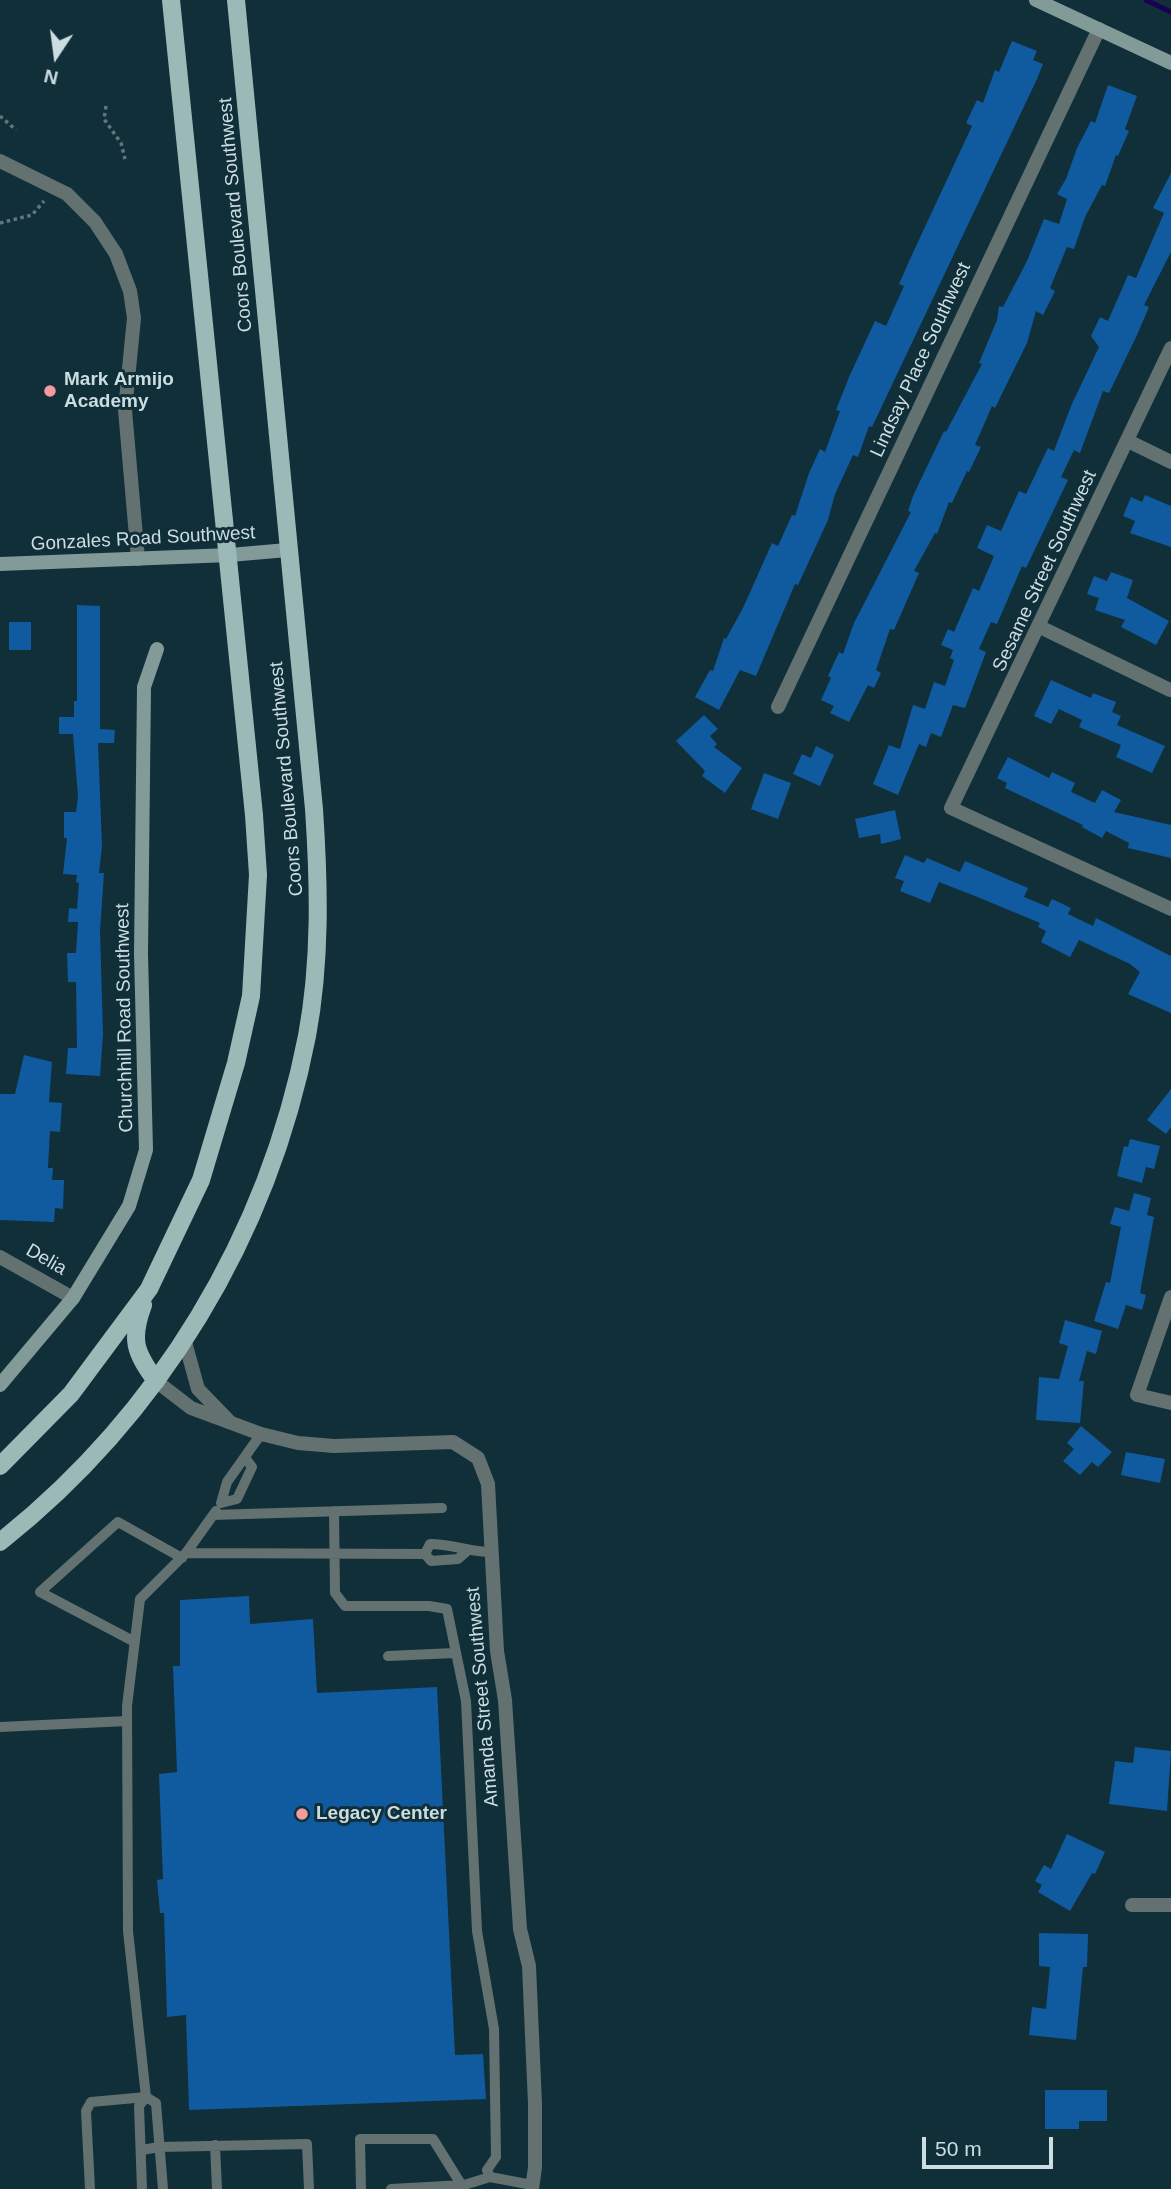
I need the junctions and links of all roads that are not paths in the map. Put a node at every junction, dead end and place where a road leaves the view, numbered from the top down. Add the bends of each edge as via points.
1 (171, 0) edge
2 (236, 0) edge
3 (1036, 0) edge
4 (1099, 29) junction
5 (1171, 63) edge
6 (0, 161) edge
7 (1171, 348) edge
8 (1128, 441) junction
9 (1171, 462) edge
10 (287, 550) junction
11 (230, 555) junction
12 (138, 559) junction
13 (0, 564) edge
14 (1040, 627) junction
15 (157, 649) dead end
16 (1170, 690) edge
17 (778, 707) dead end
18 (1171, 909) edge
19 (0, 1257) edge
20 (149, 1289) junction
21 (1171, 1297) edge
22 (73, 1298) junction
23 (185, 1342) junction
24 (156, 1381) junction
25 (0, 1385) edge
26 (1171, 1403) edge
27 (231, 1423) junction
28 (261, 1434) junction
29 (246, 1459) junction
30 (0, 1466) edge
31 (221, 1503) junction
32 (442, 1508) dead end
33 (334, 1511) junction
34 (213, 1516) junction
35 (0, 1542) edge
36 (466, 1552) junction
37 (491, 1552) junction
38 (336, 1554) junction
39 (425, 1554) junction
40 (184, 1555) junction
41 (133, 1641) junction
42 (454, 1653) junction
43 (388, 1656) dead end
44 (127, 1721) junction
45 (0, 1727) edge
46 (1132, 1905) dead end
47 (1171, 1905) edge
48 (146, 2097) junction
49 (215, 2145) junction
50 (159, 2147) junction
51 (142, 2150) junction
52 (490, 2177) junction
53 (464, 2187) edge
54 (532, 2187) edge
55 (90, 2189) edge
56 (142, 2189) edge
57 (163, 2189) edge
58 (217, 2189) edge
59 (309, 2189) edge
60 (361, 2189) edge
61 (391, 2189) edge

1 - 11 main road, Coors Boulevard Southwest
2 - 10 main road, Coors Boulevard Southwest
3 - 4 street
4 - 5 street
4 - 17 street, Lindsay Place Southwest
6 - 12 street via 67,194 116,254 130,291 134,318 126,422
7 - 8 street, Sesame Street Southwest
8 - 9 street
8 - 14 street, Sesame Street Southwest
10 - 11 street, Gonzales Road Southwest
10 - 23 main road, Coors Boulevard Southwest via 318,862 312,996 294,1093 263,1191
11 - 12 street, Gonzales Road Southwest
11 - 20 main road, Coors Boulevard Southwest via 258,875 251,996 201,1180
12 - 13 street, Gonzales Road Southwest
14 - 16 street
14 - 18 street, Sesame Street Southwest via 951,808
15 - 22 street, Churchhill Road Southwest via 144,687 141,954 146,1150 129,1206
19 - 22 street, Delia
20 - 24 main road via 135,1338 137,1355
20 - 30 main road, Coors Boulevard Southwest via 71,1394
21 - 26 street via 1137,1395
22 - 25 street, Churchhill Road Southwest
23 - 24 main road, Coors Boulevard Southwest
23 - 27 street, Amanda Street Southwest via 198,1389
24 - 27 street, Amanda Street Southwest via 191,1408
24 - 35 main road, Coors Boulevard Southwest via 87,1463
27 - 28 street, Amanda Street Southwest
28 - 29 lane
28 - 37 street, Amanda Street Southwest via 334,1446 453,1442 478,1458 488,1484
29 - 31 lane via 227,1482
29 - 31 lane via 252,1466 237,1499
31 - 34 lane
32 - 33 lane
33 - 34 lane
33 - 38 lane
34 - 40 lane
36 - 37 lane
36 - 39 lane via 458,1559 431,1561
36 - 39 lane via 455,1544 430,1544
37 - 54 street, Amanda Street Southwest via 520,1928 529,1966 535,2104
38 - 39 lane
38 - 40 lane
38 - 42 lane via 335,1593 345,1606 447,1609
40 - 41 lane via 140,1599
40 - 41 lane via 118,1522 40,1592
41 - 44 lane
42 - 43 lane
42 - 52 lane via 466,1701 477,1931 494,2029 496,2157 487,2170
44 - 45 lane
44 - 48 lane via 128,1931
46 - 47 street
48 - 50 lane via 156,2102
48 - 51 lane via 139,2106
48 - 55 lane via 91,2102 86,2111
49 - 50 lane
49 - 58 lane
49 - 59 lane via 307,2144
50 - 51 lane
50 - 57 lane
51 - 56 lane
52 - 53 lane
52 - 54 lane
53 - 60 lane via 433,2139 360,2139
53 - 61 lane

